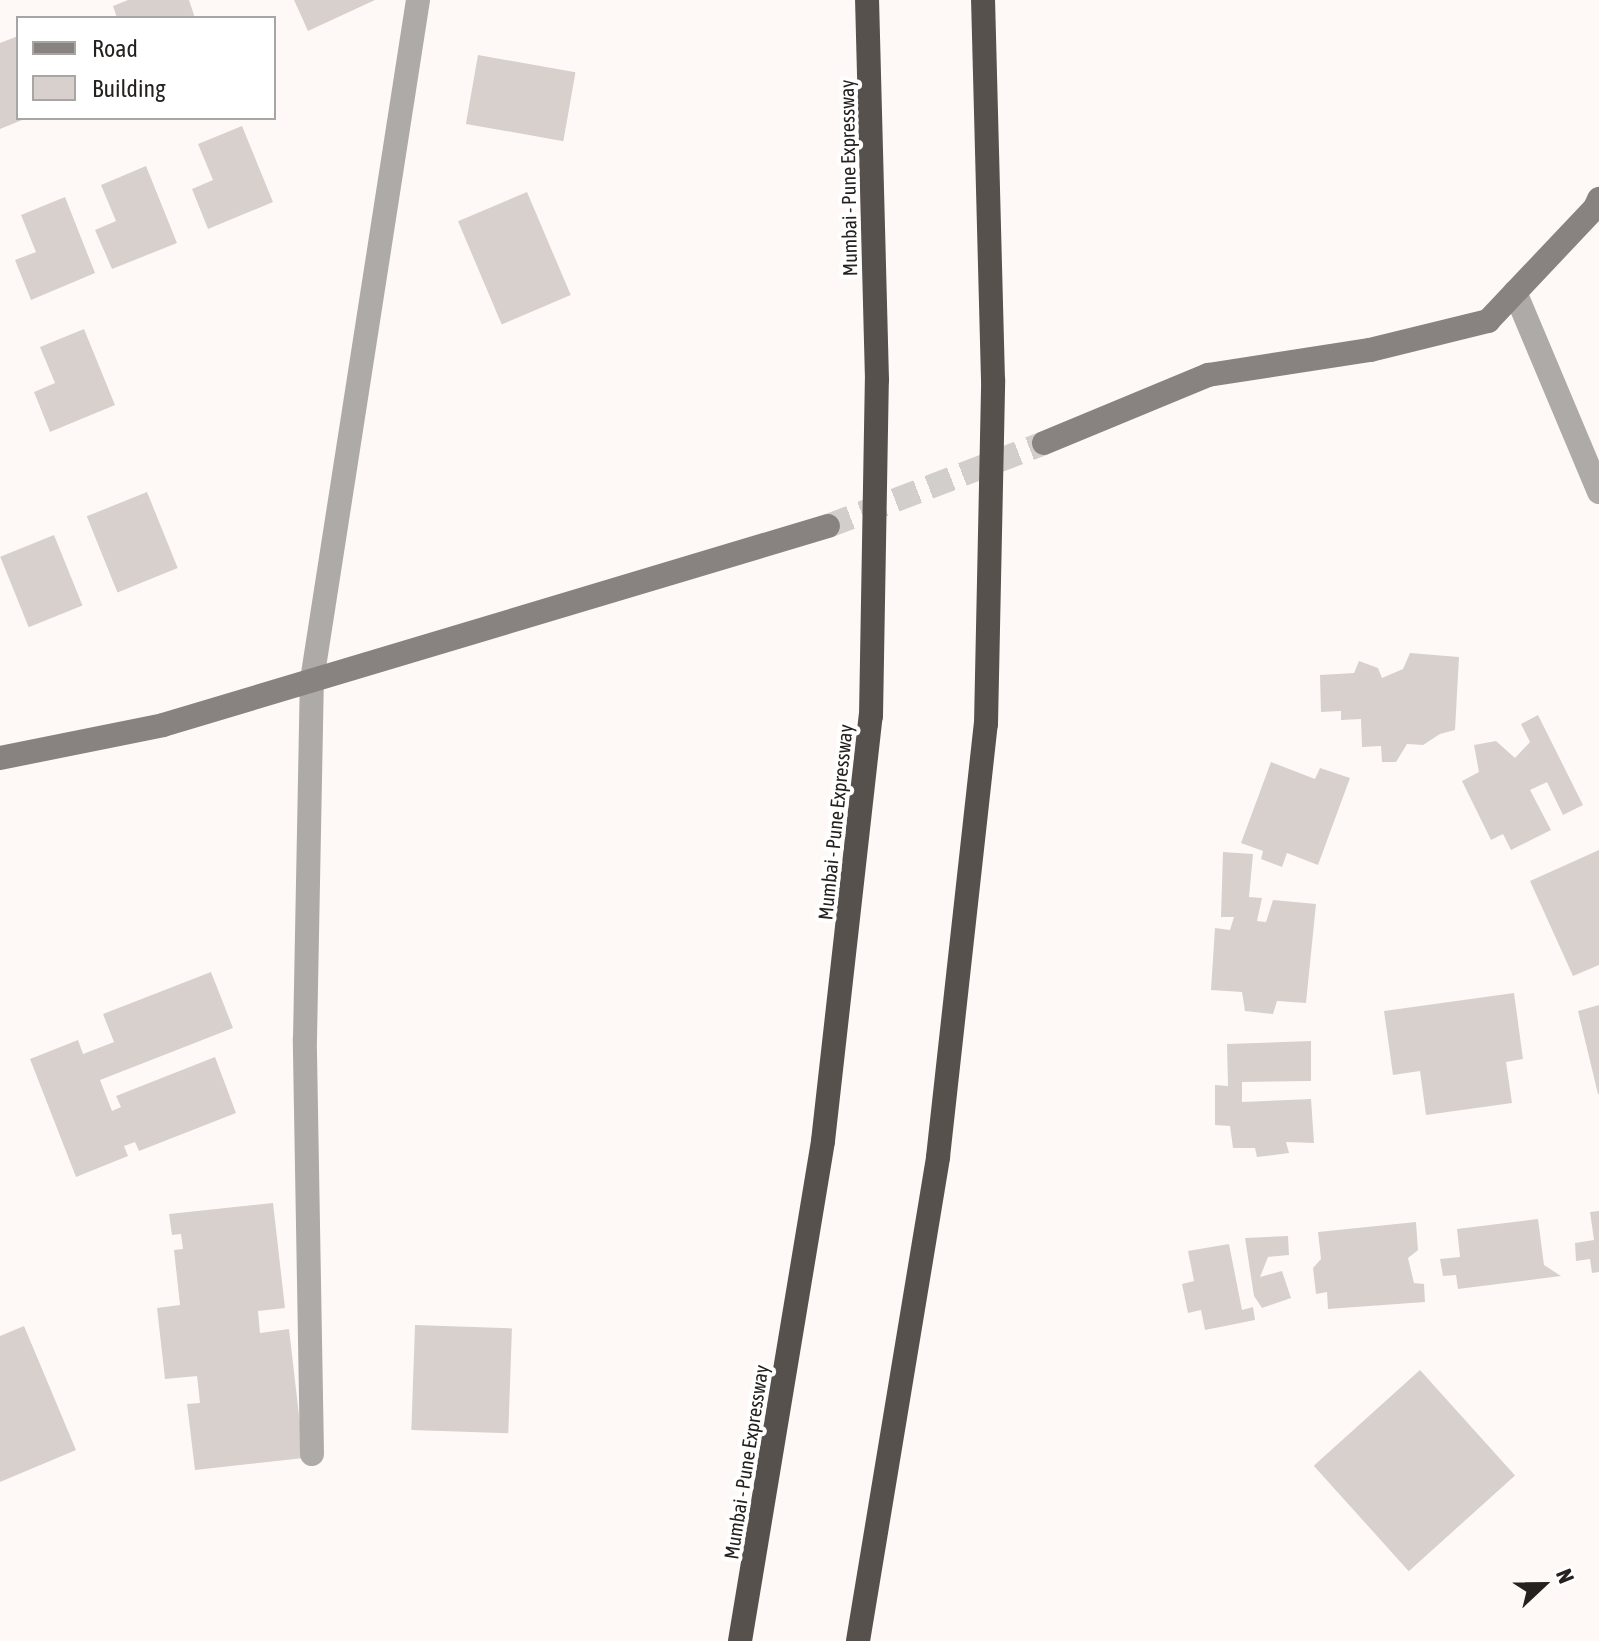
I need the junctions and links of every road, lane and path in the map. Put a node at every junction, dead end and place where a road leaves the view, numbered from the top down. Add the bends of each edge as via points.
1 (418, 0) edge
2 (867, 0) edge
3 (983, 0) edge
4 (1598, 205) edge
5 (1515, 292) junction
6 (1044, 443) tunnel mouth
7 (1599, 492) edge
8 (828, 526) tunnel mouth
9 (312, 680) junction
10 (0, 758) edge
11 (312, 1454) dead end
12 (740, 1641) edge
13 (858, 1641) edge

1 - 9 street
2 - 12 highway, Mumbai - Pune Expressway via 877,380 871,716 823,1141
3 - 13 highway via 993,380 986,724 938,1157
4 - 5 street
5 - 6 street via 1488,321 1370,350 1208,375
5 - 7 street
8 - 9 street
9 - 10 street via 163,725
9 - 11 street via 305,1039

